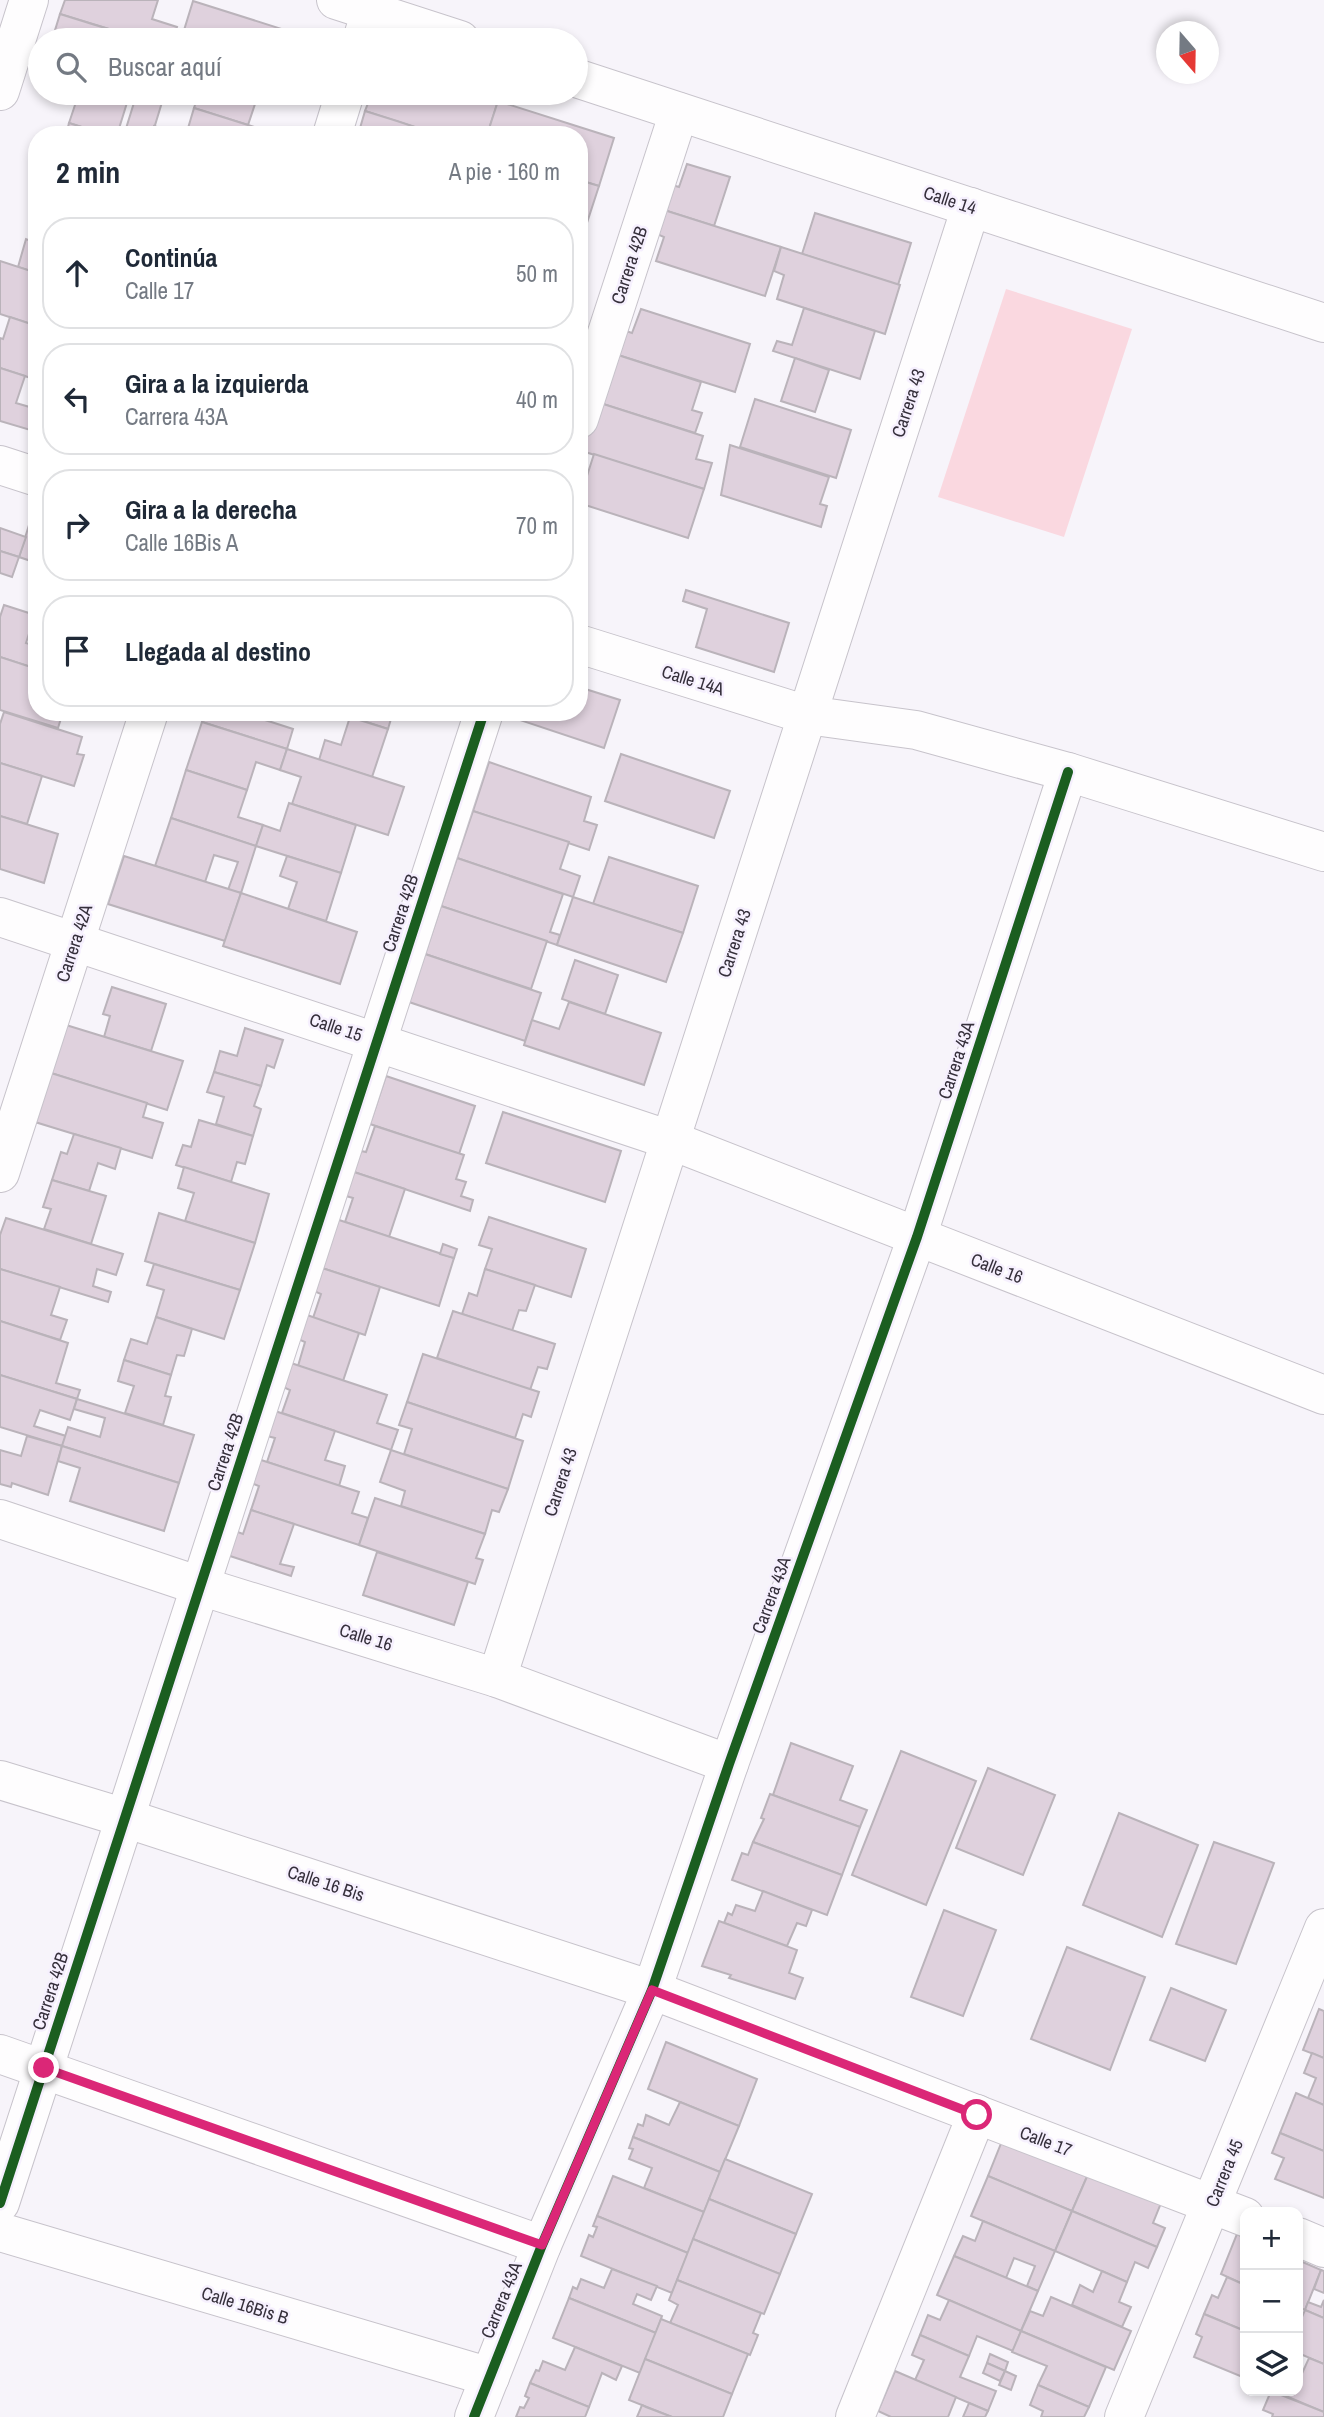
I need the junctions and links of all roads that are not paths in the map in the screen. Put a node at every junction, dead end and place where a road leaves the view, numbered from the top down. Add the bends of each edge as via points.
1 (29, 0) edge
2 (356, 17) edge
3 (406, 28) edge
4 (588, 82) edge
5 (0, 91) edge
6 (341, 105) edge
7 (679, 112) junction
8 (335, 126) edge
9 (971, 207) junction
10 (1324, 323) edge
11 (588, 391) edge
12 (0, 466) edge
13 (28, 474) edge
14 (588, 648) edge
15 (807, 715) junction
16 (146, 721) edge
17 (481, 721) edge
18 (1068, 772) junction
19 (1324, 852) edge
20 (0, 917) edge
21 (74, 941) junction
22 (377, 1041) junction
23 (670, 1140) junction
24 (0, 1173) edge
25 (917, 1237) junction
26 (1324, 1395) edge
27 (0, 1519) edge
28 (200, 1586) junction
29 (497, 1678) junction
30 (729, 1764) junction
31 (0, 1780) edge
32 (125, 1818) junction
33 (1324, 1928) edge
34 (652, 1990) junction
35 (0, 2054) edge
36 (44, 2068) junction
37 (977, 2115) junction
38 (0, 2203) edge
39 (1229, 2210) edge
40 (0, 2232) edge
41 (1303, 2239) edge
42 (542, 2245) junction
43 (1324, 2248) edge
44 (490, 2377) junction
45 (474, 2417) edge
46 (855, 2417) edge
47 (1124, 2417) edge

1 - 5 street
2 - 3 street
4 - 7 street, Calle 14
6 - 8 street
7 - 9 street, Calle 14
7 - 11 street, Carrera 42B
9 - 10 street, Calle 14
9 - 15 street, Carrera 43
12 - 13 street
14 - 15 street, Calle 14A
15 - 18 street, Calle 14A via 916,730
15 - 23 street, Carrera 43
16 - 21 street, Carrera 42A
17 - 22 street, Carrera 42B
18 - 19 street, Calle 14A
18 - 25 street, Carrera 43A
20 - 21 street, Calle 15
21 - 22 street, Calle 15
21 - 24 street, Carrera 42A
22 - 23 street, Calle 15
22 - 28 street, Carrera 42B
23 - 25 street, Calle 16
23 - 29 street, Carrera 43
25 - 26 street, Calle 16
25 - 30 street, Carrera 43A
27 - 28 street, Calle 16
28 - 29 street, Calle 16
28 - 32 street, Carrera 42B
29 - 30 street, Calle 16
30 - 34 street, Carrera 43A
31 - 32 street, Calle 16 Bis
32 - 34 street, Calle 16 Bis
32 - 36 street, Carrera 42B
33 - 39 street, Carrera 45
34 - 37 street, Calle 17
34 - 42 street, Carrera 43A
35 - 36 street
36 - 38 street, Carrera 42B
36 - 42 street
37 - 39 street, Calle 17
37 - 46 street
39 - 47 street, Carrera 45
40 - 44 street, Calle 16Bis B
41 - 43 street
42 - 44 street, Carrera 43A
44 - 45 street, Carrera 43A

